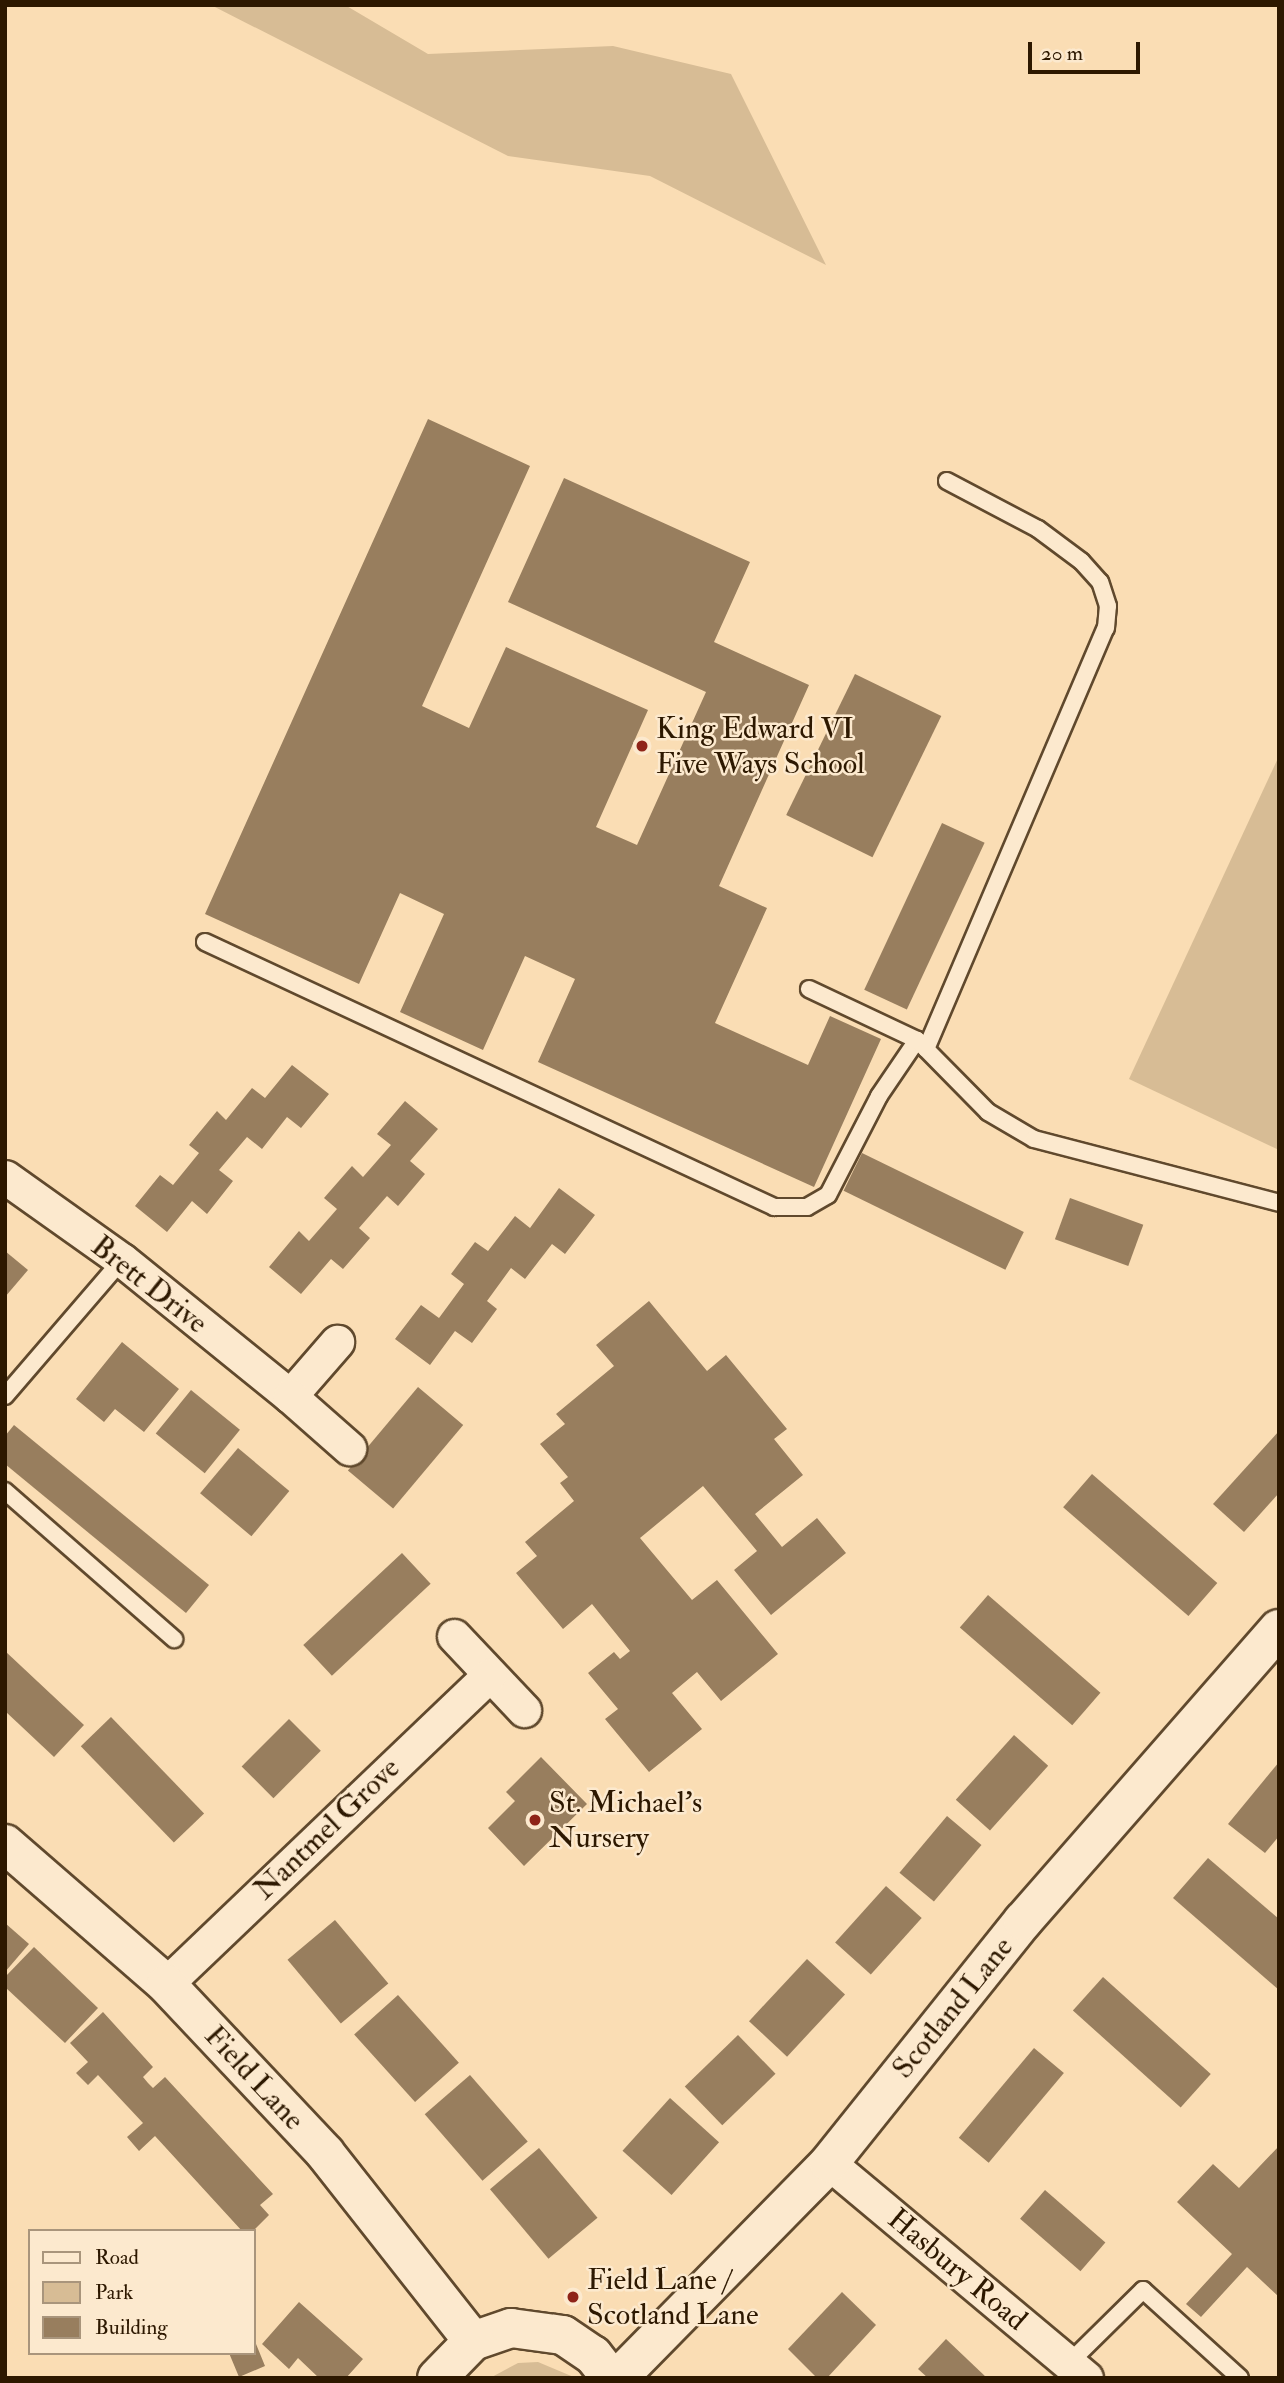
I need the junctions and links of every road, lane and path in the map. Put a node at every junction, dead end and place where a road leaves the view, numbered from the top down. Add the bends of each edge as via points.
1 (947, 481) dead end
2 (205, 942) dead end
3 (809, 989) dead end
4 (922, 1045) junction
5 (5, 1177) edge
6 (1279, 1203) edge
7 (122, 1260) junction
8 (337, 1342) dead end
9 (5, 1396) edge
10 (290, 1396) junction
11 (349, 1448) dead end
12 (5, 1491) edge
13 (1279, 1629) edge
14 (454, 1636) dead end
15 (174, 1639) dead end
16 (489, 1675) junction
17 (524, 1710) dead end
18 (5, 1844) edge
19 (166, 1984) junction
20 (829, 2163) junction
21 (473, 2341) junction
22 (1077, 2370) edge
23 (437, 2378) edge
24 (611, 2378) edge
25 (618, 2378) edge
26 (1240, 2378) edge

1 - 4 lane via 1038,529 1081,561 1100,582 1108,606 1106,628
2 - 4 lane via 774,1207 807,1207 828,1195 879,1096
3 - 4 lane
4 - 6 lane via 988,1112 1034,1139
5 - 7 street, Brett Drive
7 - 9 lane
7 - 10 street, Brett Drive
8 - 10 street
10 - 11 street, Brett Drive
12 - 15 lane
13 - 20 street, Scotland Lane via 1023,1921
14 - 16 street
16 - 17 street
16 - 19 street, Nantmel Grove
18 - 19 street, Field Lane
19 - 21 street, Field Lane via 325,2153
20 - 22 street, Hasbury Road
20 - 25 street, Scotland Lane
21 - 23 street
21 - 24 street via 511,2328 547,2330 593,2355
22 - 26 lane via 1143,2290

